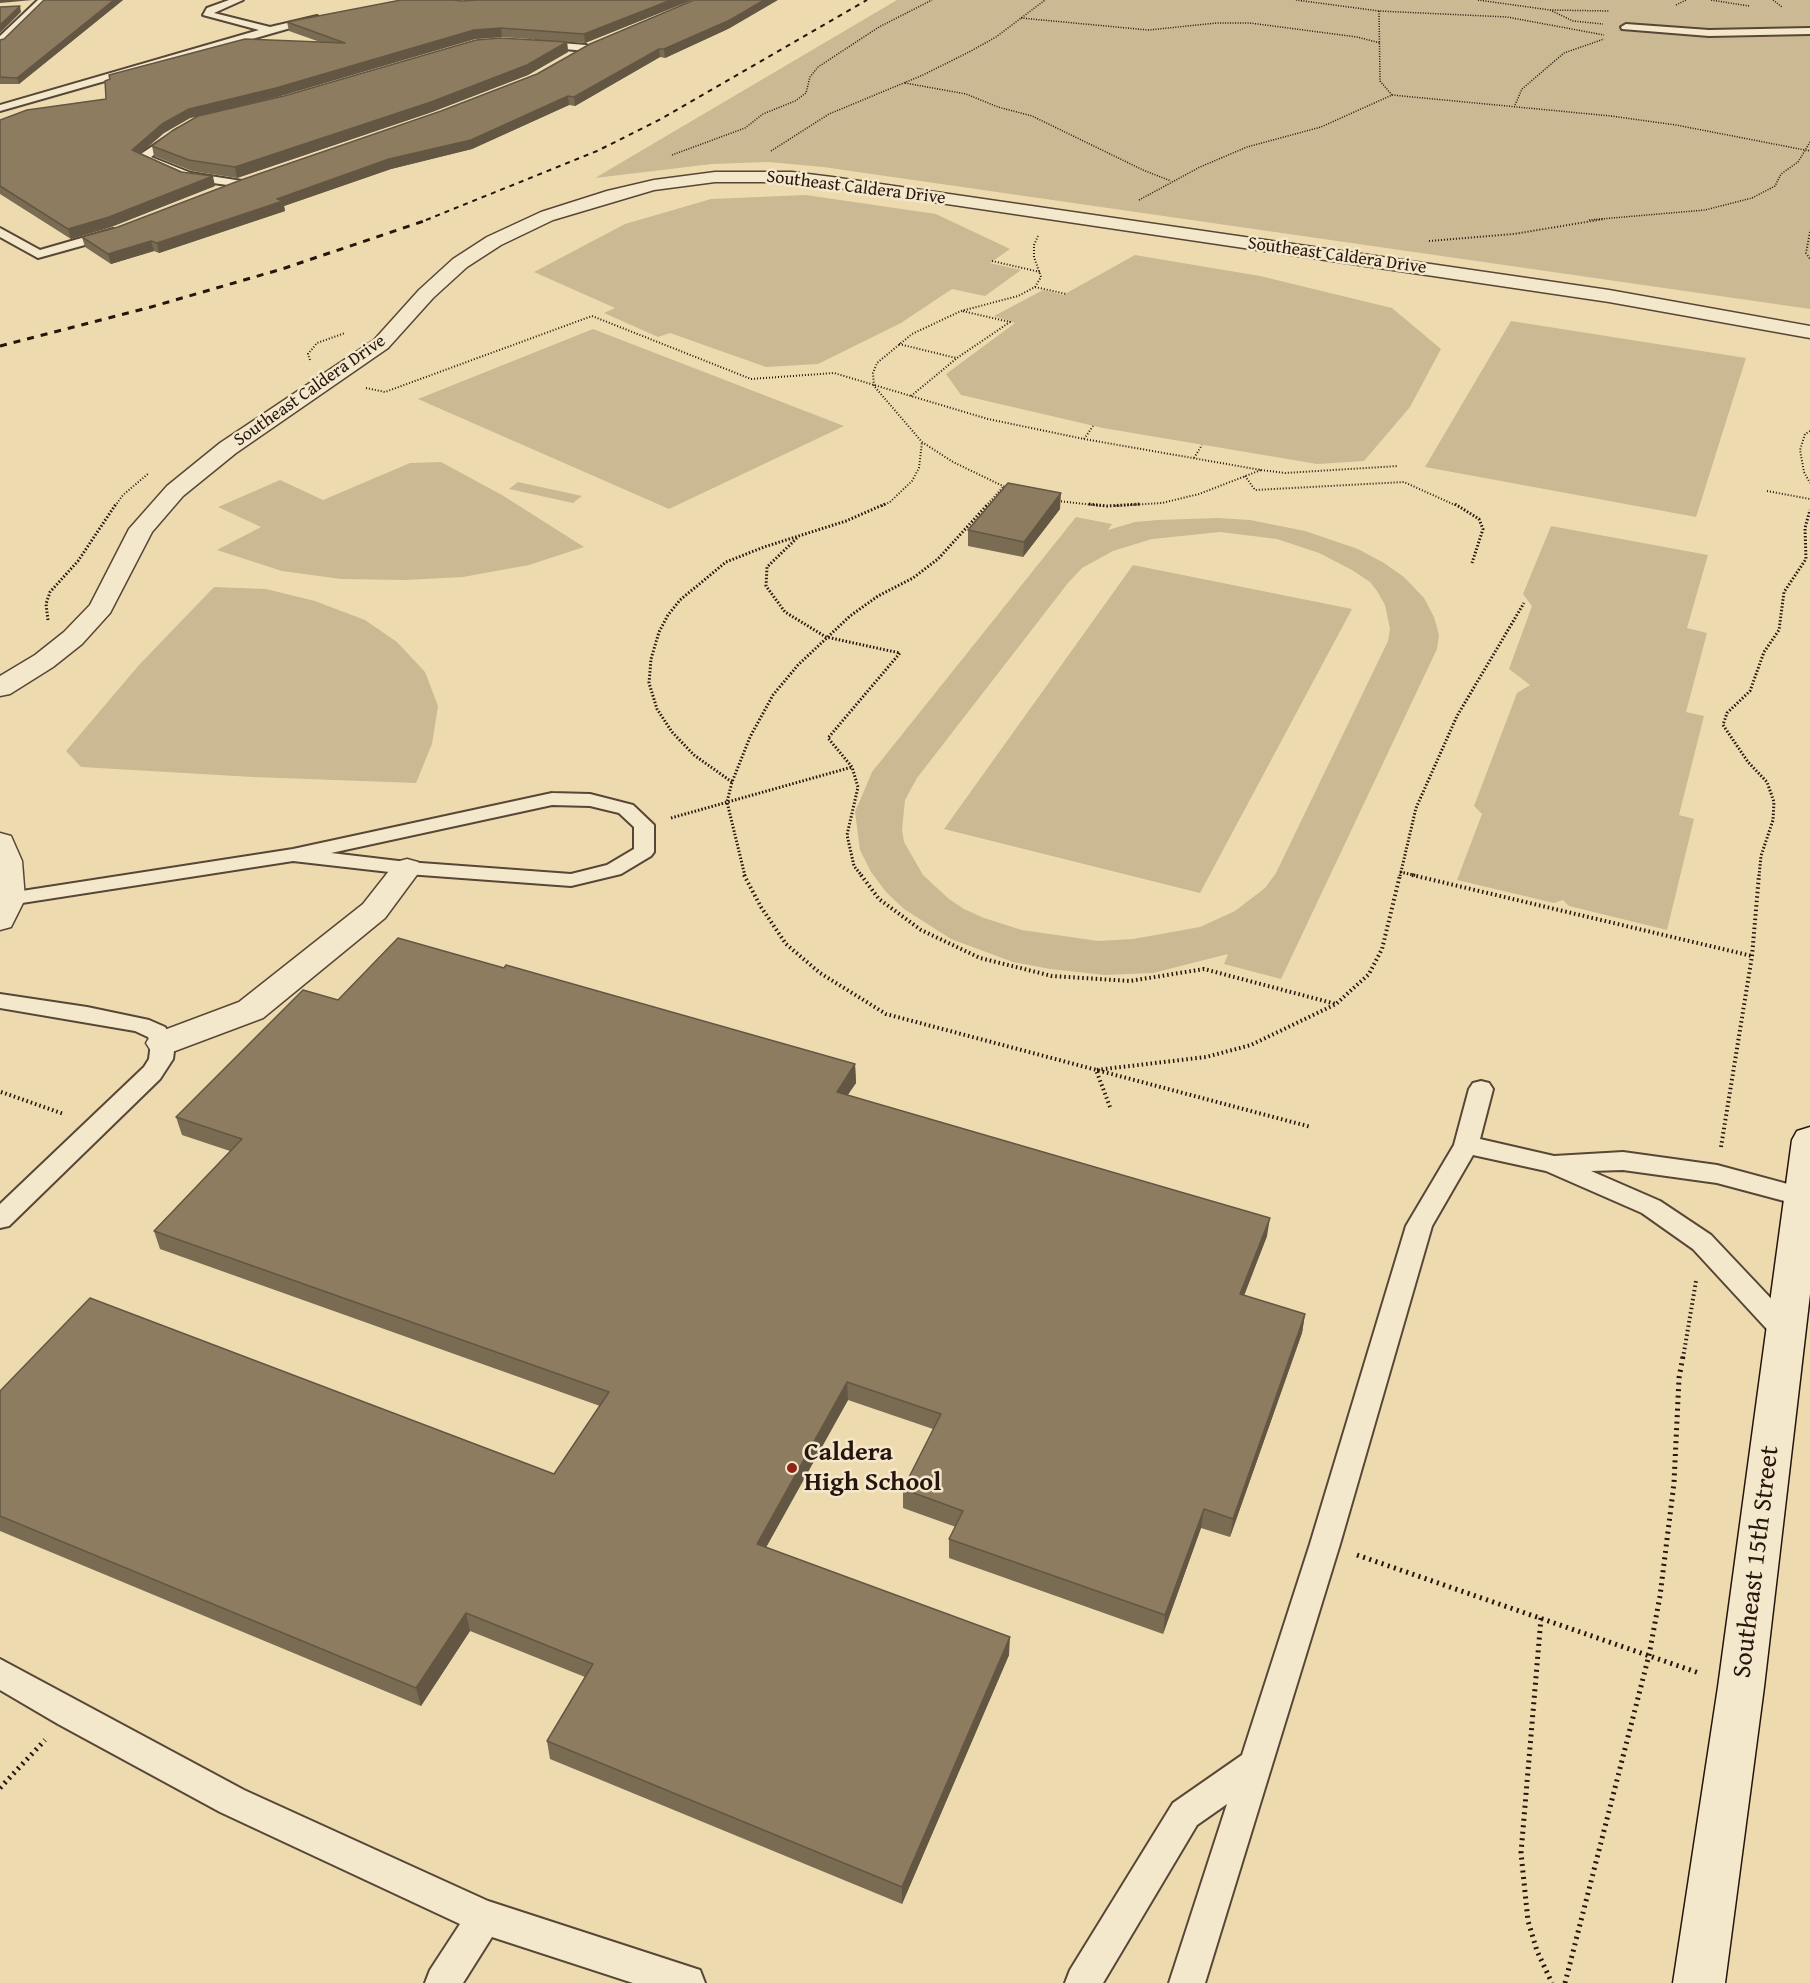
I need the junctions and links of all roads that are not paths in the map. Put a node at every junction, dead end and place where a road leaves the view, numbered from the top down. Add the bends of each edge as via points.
1 (238, 0) edge
2 (39, 4) edge
3 (24, 8) dead end
4 (328, 16) edge
5 (1626, 27) road end
6 (271, 30) junction
7 (1810, 31) edge
8 (0, 42) edge
9 (523, 43) edge
10 (568, 58) edge
11 (0, 108) edge
12 (186, 127) edge
13 (216, 193) edge
14 (127, 228) edge
15 (0, 232) edge
16 (1610, 296) junction
17 (1810, 314) edge
18 (1810, 332) edge
19 (0, 687) edge
20 (0, 842) edge
21 (293, 855) junction
22 (407, 868) junction
23 (5, 909) edge
24 (0, 1001) edge
25 (162, 1043) junction
26 (1481, 1089) dead end
27 (1810, 1140) edge
28 (1466, 1145) junction
29 (1552, 1164) junction
30 (1807, 1198) edge
31 (0, 1219) edge
32 (1786, 1332) junction
33 (0, 1673) edge
34 (1255, 1766) junction
35 (484, 1917) junction
36 (442, 1983) edge
37 (687, 1983) edge
38 (1083, 1983) edge
39 (1187, 1983) edge
40 (1699, 1983) edge

1 - 6 lane via 210,10 208,15
2 - 3 lane
2 - 8 lane
4 - 6 lane
5 - 7 lane via 1709,33
6 - 11 lane
9 - 10 lane via 591,46
12 - 13 lane via 142,158 188,176 243,182
14 - 15 lane via 38,254
16 - 17 street, Southeast Caldera Drive
16 - 18 street, Southeast Caldera Drive
16 - 19 street, Southeast Caldera Drive via 792,177 716,177 654,185 548,216 494,241 442,278 381,344 228,448 175,491 141,530 101,608 44,662
20 - 23 street via 7,861
21 - 22 lane
21 - 22 lane via 552,800 590,800 626,809 644,825 644,852 614,870 571,880
21 - 23 lane
22 - 25 street via 374,911 251,1010
24 - 25 lane via 141,1025 157,1032
25 - 31 lane via 160,1059 152,1073
26 - 28 lane
27 - 30 street, Southeast 15th Street
28 - 29 lane
28 - 34 lane via 1419,1226
29 - 30 lane via 1623,1161 1717,1174
29 - 32 lane via 1677,1222 1702,1242
30 - 32 street, Southeast 15th Street
32 - 40 street, Southeast 15th Street
33 - 35 lane via 232,1800
34 - 38 lane via 1185,1814
34 - 39 lane
35 - 36 lane
35 - 37 lane

